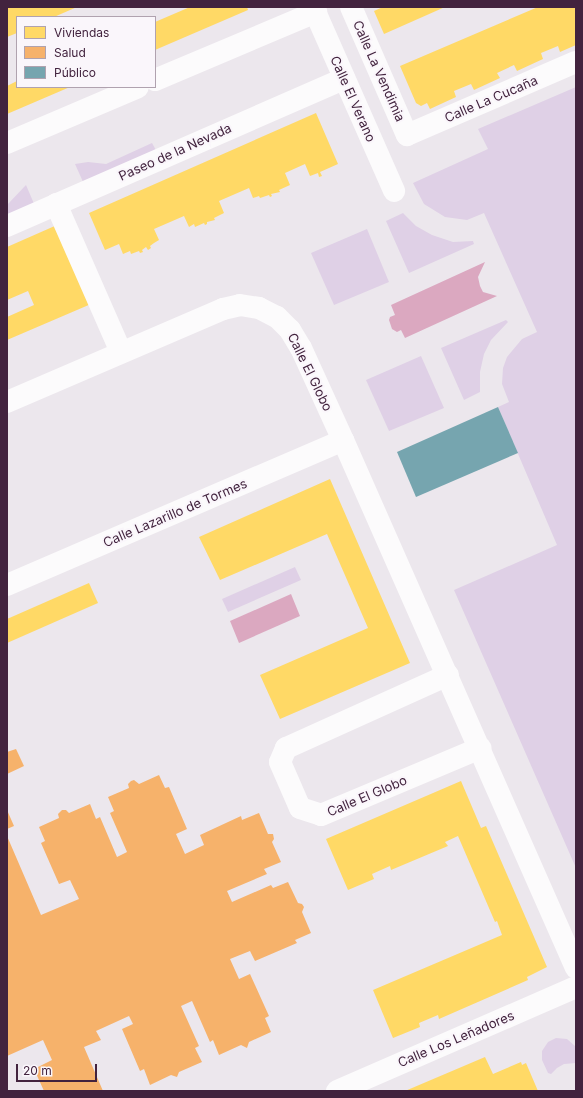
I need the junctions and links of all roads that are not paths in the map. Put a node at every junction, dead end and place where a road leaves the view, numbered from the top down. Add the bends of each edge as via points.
1 (290, 7) edge
2 (351, 7) edge
3 (314, 10) edge
4 (576, 62) edge
5 (156, 64) edge
6 (344, 78) junction
7 (156, 80) edge
8 (100, 88) edge
9 (136, 88) edge
10 (7, 127) edge
11 (407, 135) joint
12 (7, 142) edge
13 (394, 191) dead end
14 (56, 204) junction
15 (7, 226) edge
16 (121, 352) junction
17 (7, 402) edge
18 (343, 440) junction
19 (7, 585) edge
20 (448, 675) junction
21 (480, 748) junction
22 (576, 968) edge
23 (576, 987) edge
24 (337, 1091) edge

1 - 5 street
2 - 11 street, Calle La Vendimia
3 - 6 street, Calle El Verano
3 - 7 street
4 - 11 street, Calle La Cucaña
6 - 13 street, Calle El Verano
6 - 14 street, Paseo de la Nevada
8 - 10 street
9 - 12 street
14 - 15 street, Paseo de la Nevada
14 - 16 street
16 - 17 street, Calle El Globo
16 - 18 street, Calle El Globo via 223,309 240,305 259,308 277,317 290,330 301,348
18 - 19 street, Calle Lazarillo de Tormes
18 - 20 street, Calle El Globo
20 - 21 street, Calle El Globo
20 - 21 street, Calle El Globo via 286,748 280,762 300,808 321,816
21 - 22 street, Calle El Globo
23 - 24 street, Calle Los Leñadores

